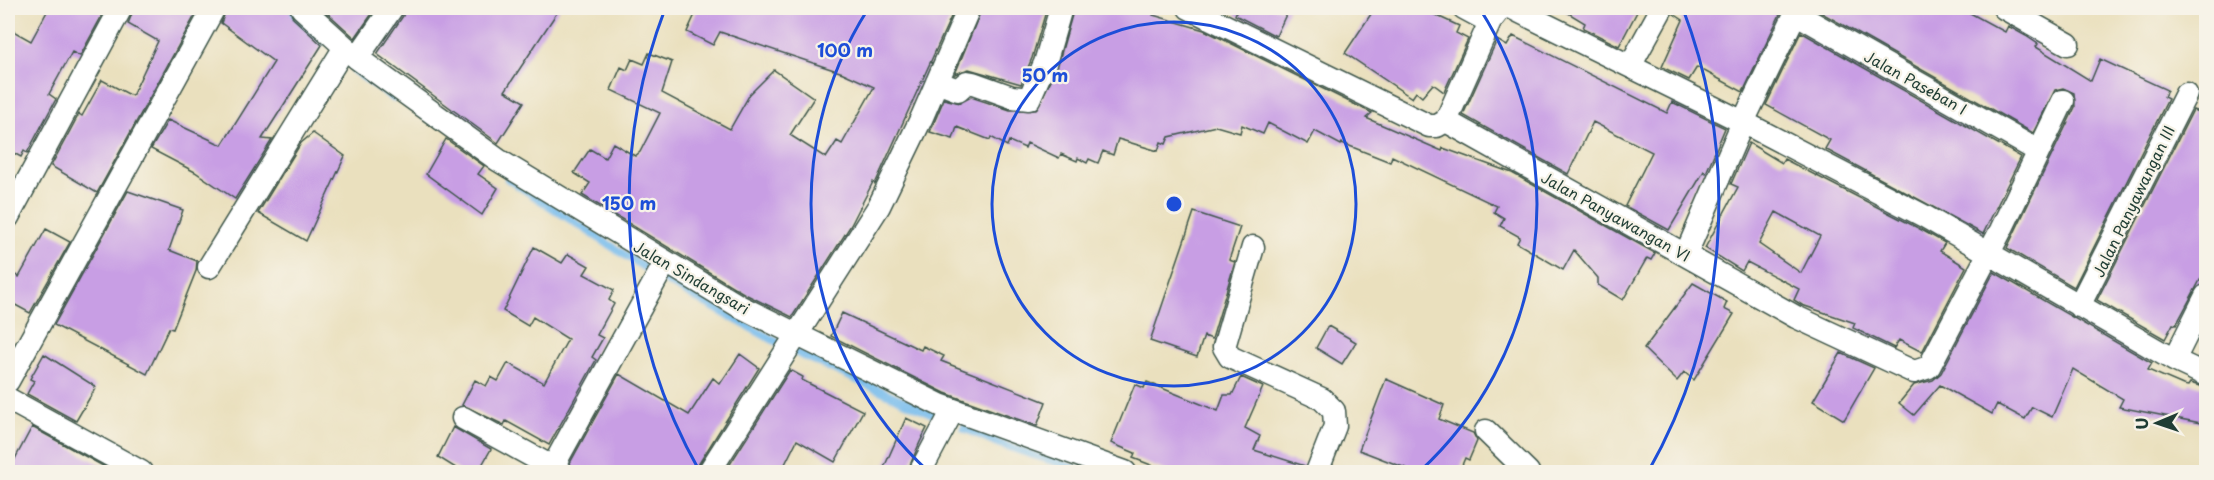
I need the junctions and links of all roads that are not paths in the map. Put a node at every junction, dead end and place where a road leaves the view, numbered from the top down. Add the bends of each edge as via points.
1 (122, 8) edge
2 (214, 8) edge
3 (302, 8) edge
4 (392, 8) edge
5 (969, 8) edge
6 (1061, 8) edge
7 (1189, 8) edge
8 (1464, 8) edge
9 (1512, 8) edge
10 (1662, 8) edge
11 (2004, 8) edge
12 (1796, 10) edge
13 (1495, 15) edge
14 (2068, 44) dead end
15 (351, 53) junction
16 (1630, 66) junction
17 (937, 82) junction
18 (2186, 94) dead end
19 (2063, 101) dead end
20 (1446, 121) junction
21 (1743, 122) junction
22 (2038, 151) junction
23 (8, 217) edge
24 (1253, 247) dead end
25 (1686, 254) junction
26 (1988, 254) junction
27 (208, 267) dead end
28 (659, 272) junction
29 (2206, 296) edge
30 (2079, 306) junction
31 (789, 344) junction
32 (2174, 360) junction
33 (2206, 375) edge
34 (8, 381) edge
35 (9, 405) edge
36 (953, 410) junction
37 (463, 418) dead end
38 (1486, 432) dead end
39 (555, 471) edge
40 (1118, 471) edge
41 (141, 472) edge
42 (708, 472) edge
43 (920, 472) edge
44 (1317, 472) edge
45 (1528, 472) edge

1 - 23 street
2 - 34 street
3 - 15 street, Jalan Sindangsari
4 - 15 street
5 - 17 street
6 - 17 street via 1045,63 1029,99 967,82 958,90
7 - 20 street, Jalan Panyawangan VI via 1429,126
8 - 13 street
9 - 16 street
10 - 16 street
11 - 14 street
12 - 21 street
12 - 22 street, Jalan Paseban I
13 - 20 street
15 - 27 street
15 - 28 street, Jalan Sindangsari
16 - 21 street
17 - 31 street via 879,206
18 - 30 street, Jalan Panyawangan III
19 - 22 street, Jalan Panyawangan VI
20 - 25 street, Jalan Panyawangan VI
21 - 25 street
21 - 26 street via 1924,216
22 - 26 street, Jalan Panyawangan VI
24 - 44 street via 1224,347 1230,357 1322,399 1334,411 1335,426
25 - 26 street, Jalan Panyawangan VI via 1796,317 1914,372 1929,367
26 - 30 street
28 - 31 street, Jalan Sindangsari
28 - 39 street
29 - 32 street
30 - 32 street
31 - 36 street, Jalan Sindangsari
31 - 42 street
32 - 33 street
35 - 41 street
36 - 40 street, Jalan Sindangsari
36 - 43 street
37 - 39 street
38 - 45 street

